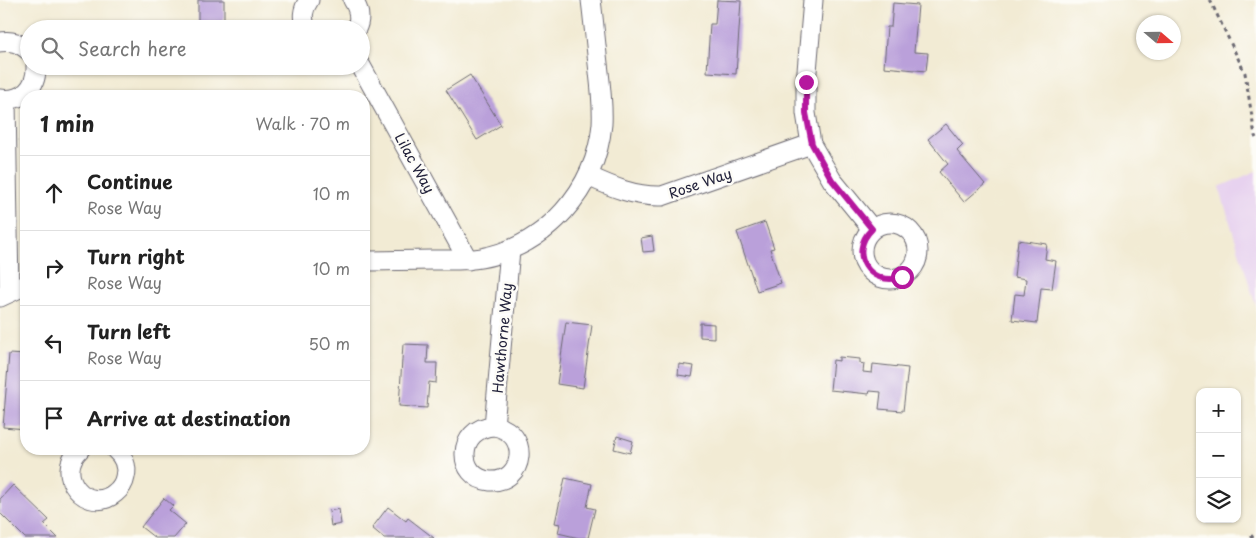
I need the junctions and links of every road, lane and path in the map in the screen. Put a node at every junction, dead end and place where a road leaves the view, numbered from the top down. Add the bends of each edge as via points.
1 (309, 0) edge
2 (353, 0) edge
3 (591, 0) edge
4 (813, 0) edge
5 (1210, 0) edge
6 (303, 20) edge
7 (358, 20) edge
8 (0, 42) edge
9 (20, 45) edge
10 (36, 75) edge
11 (366, 75) edge
12 (28, 90) edge
13 (20, 96) edge
14 (3, 100) edge
15 (1256, 138) edge
16 (812, 144) junction
17 (588, 176) junction
18 (872, 229) dead end
19 (510, 250) junction
20 (468, 260) junction
21 (370, 261) edge
22 (12, 291) edge
23 (494, 426) dead end
24 (75, 455) edge
25 (121, 455) edge
26 (1256, 533) edge
27 (1250, 538) edge

1 - 6 street
2 - 7 street via 358,8
3 - 17 street via 602,124
4 - 16 street via 806,82 806,113
5 - 15 path via 1245,73
8 - 9 street
10 - 12 street
11 - 20 street, Lilac Way
13 - 14 street
14 - 22 street
16 - 17 street, Rose Way via 662,196 618,189
16 - 18 street via 832,180
17 - 19 street via 571,203 550,225
19 - 20 street
19 - 23 street, Hawthorne Way
20 - 21 street
24 - 25 street via 69,470 71,482 83,496 95,500 107,498 121,487 126,476
26 - 27 path

